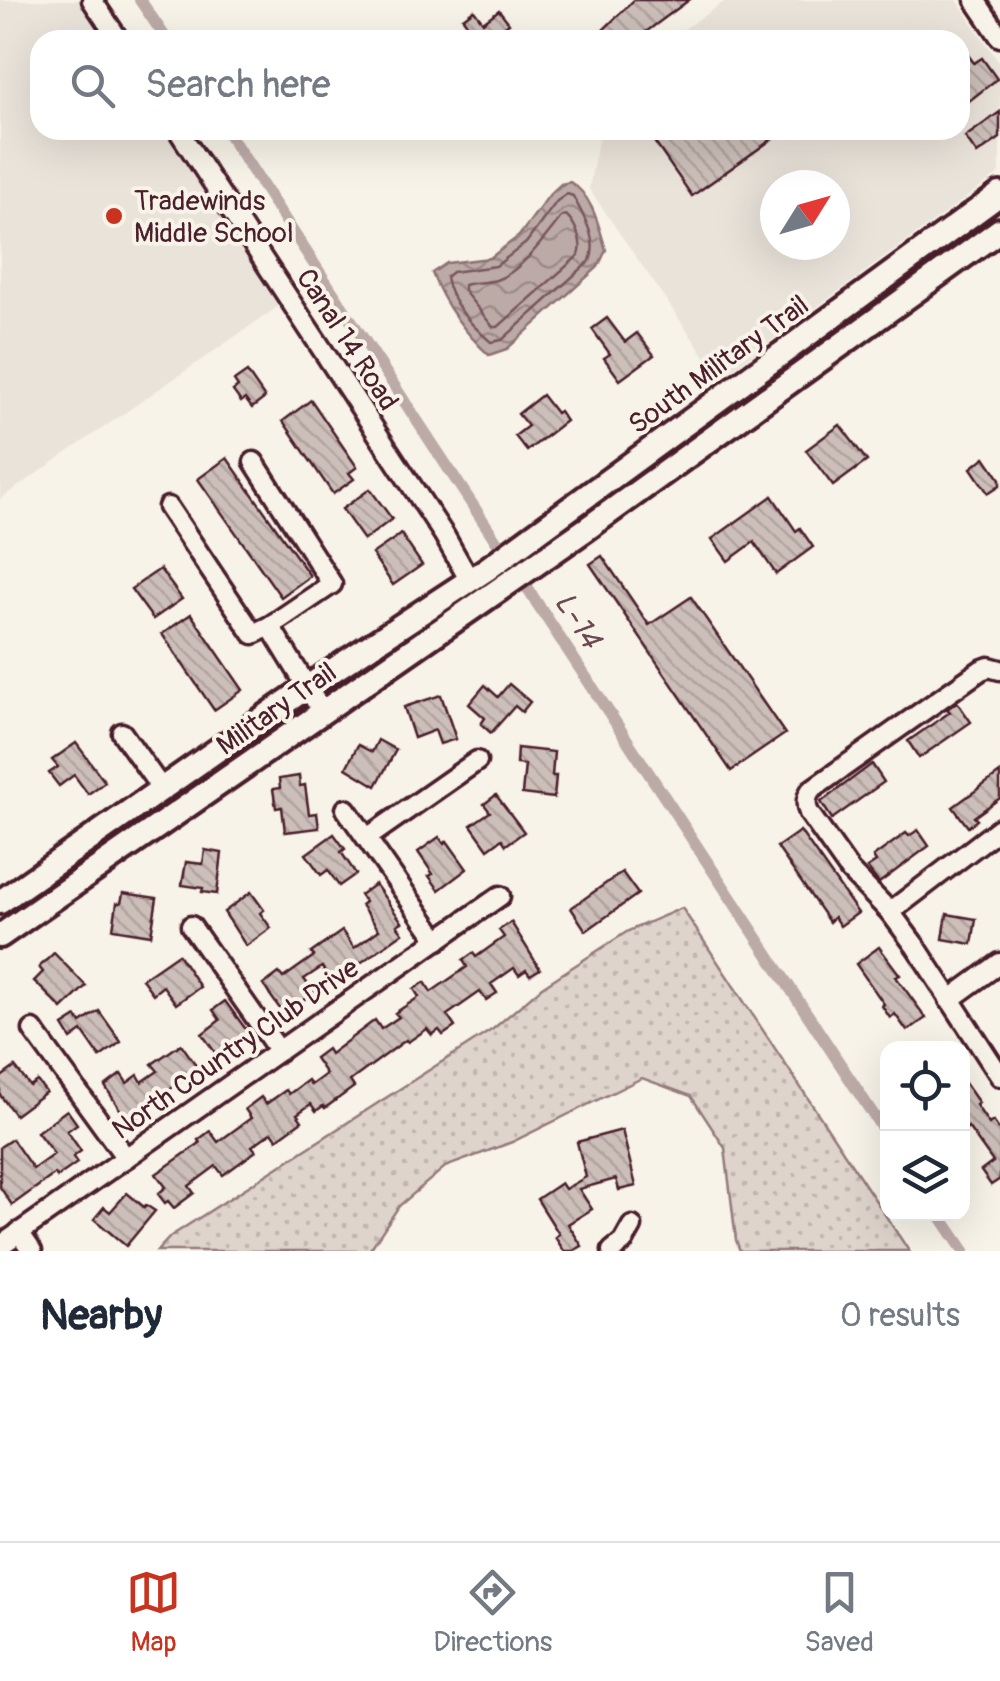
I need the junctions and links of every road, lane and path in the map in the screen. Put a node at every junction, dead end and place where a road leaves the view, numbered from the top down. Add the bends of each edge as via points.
1 (92, 0) edge
2 (975, 0) edge
3 (112, 30) edge
4 (1000, 37) edge
5 (185, 140) edge
6 (1000, 194) edge
7 (1000, 230) edge
8 (884, 279) junction
9 (744, 383) junction
10 (778, 390) junction
11 (736, 421) junction
12 (254, 462) dead end
13 (168, 507) dead end
14 (567, 512) joint
15 (585, 530) joint
16 (539, 547) junction
17 (486, 580) junction
18 (270, 626) junction
19 (1000, 670) edge
20 (306, 688) junction
21 (322, 712) junction
22 (122, 733) dead end
23 (477, 760) dead end
24 (161, 788) junction
25 (346, 808) dead end
26 (1000, 828) edge
27 (366, 838) junction
28 (500, 896) dead end
29 (0, 902) edge
30 (890, 912) junction
31 (191, 926) dead end
32 (0, 936) edge
33 (438, 940) junction
34 (1000, 963) edge
35 (949, 1000) junction
36 (33, 1030) dead end
37 (278, 1051) junction
38 (1000, 1076) edge
39 (126, 1158) junction
40 (632, 1226) dead end
41 (19, 1232) junction
42 (0, 1246) edge
43 (32, 1251) edge
44 (612, 1251) edge

1 - 3 street
2 - 4 street
5 - 17 street, Canal 14 Road via 444,535
6 - 8 main road, South Military Trail
7 - 10 main road, South Military Trail
8 - 9 main road, South Military Trail
8 - 10 main road via 843,324 781,368
9 - 11 main road
9 - 14 main road, South Military Trail
10 - 11 main road, South Military Trail
11 - 15 main road, South Military Trail
12 - 18 street via 332,584
13 - 18 street via 252,634
14 - 16 main road, Military Trail
15 - 16 main road, Military Trail
16 - 17 main road, Military Trail
17 - 20 main road, Military Trail
17 - 21 main road, Military Trail
18 - 20 street
19 - 30 street via 981,670 807,797 809,813 850,871
20 - 21 street
20 - 24 main road, Military Trail
21 - 32 main road, Military Trail
22 - 24 street
23 - 27 street
24 - 29 main road, Military Trail
25 - 27 street
26 - 30 street
27 - 33 street
28 - 33 street, North Country Club Drive
30 - 35 street
31 - 37 street
33 - 37 street, North Country Club Drive
34 - 35 street
35 - 38 street
36 - 39 street
37 - 39 street, North Country Club Drive
39 - 41 street, North Country Club Drive
40 - 44 street
41 - 42 street, North Country Club Drive
41 - 43 street

